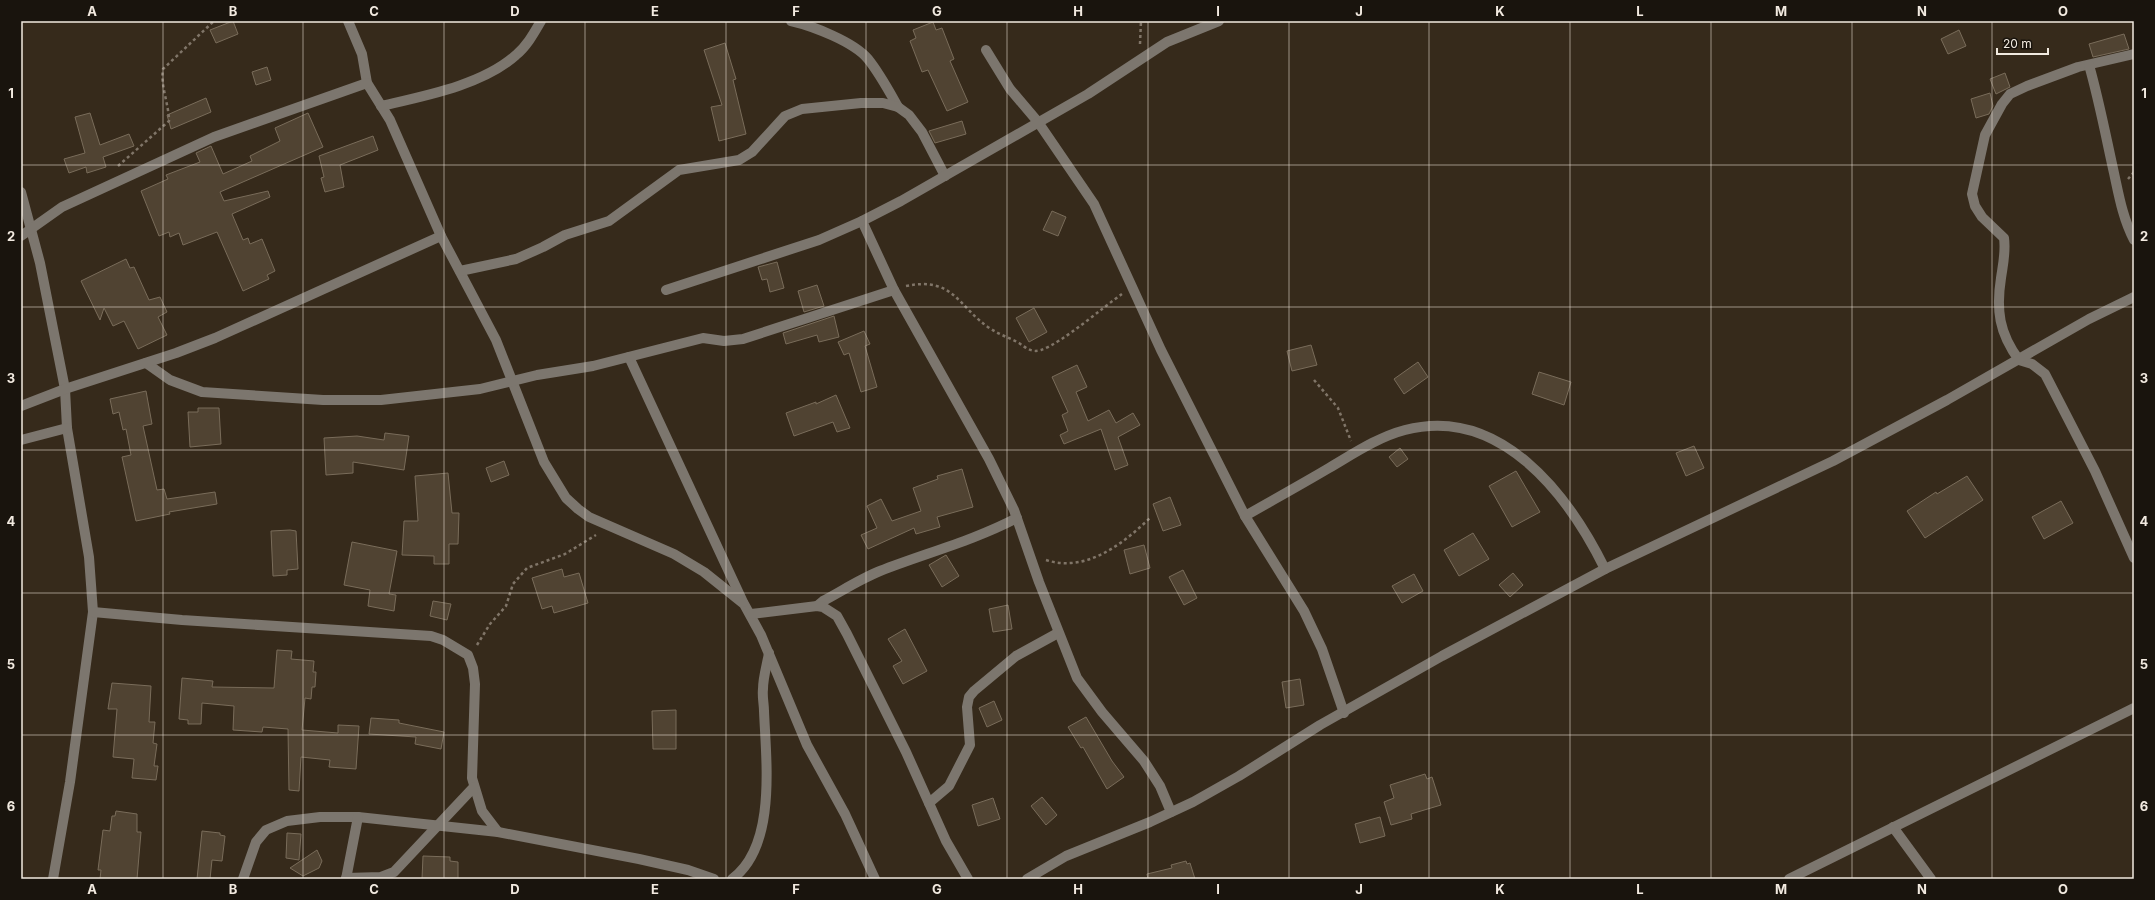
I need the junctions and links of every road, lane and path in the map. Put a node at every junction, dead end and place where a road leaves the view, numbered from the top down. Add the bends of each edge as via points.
1 (214, 21) edge
2 (348, 21) edge
3 (541, 21) edge
4 (791, 21) edge
5 (1142, 21) edge
6 (1220, 21) edge
7 (986, 50) dead end
8 (2134, 54) edge
9 (1142, 60) junction
10 (2089, 65) junction
11 (367, 83) junction
12 (381, 106) junction
13 (898, 107) junction
14 (1038, 122) junction
15 (112, 170) dead end
16 (945, 176) junction
17 (21, 192) edge
18 (862, 221) junction
19 (30, 230) junction
20 (21, 236) edge
21 (441, 236) junction
22 (2134, 240) edge
23 (460, 271) junction
24 (1132, 286) junction
25 (666, 290) dead end
26 (894, 290) junction
27 (2134, 297) edge
28 (629, 357) junction
29 (2019, 360) junction
30 (146, 363) junction
31 (512, 380) junction
32 (1314, 380) dead end
33 (65, 389) junction
34 (21, 406) edge
35 (67, 428) junction
36 (21, 440) edge
37 (1354, 453) junction
38 (1246, 516) junction
39 (1151, 517) dead end
40 (1017, 518) junction
41 (610, 526) junction
42 (1029, 552) junction
43 (2134, 558) edge
44 (1605, 569) junction
45 (744, 604) junction
46 (817, 606) junction
47 (93, 612) junction
48 (751, 614) junction
49 (1058, 633) junction
50 (769, 653) junction
51 (472, 663) junction
52 (2134, 708) edge
53 (1344, 713) junction
54 (474, 787) junction
55 (929, 803) junction
56 (1171, 812) junction
57 (358, 816) junction
58 (436, 826) junction
59 (1893, 827) junction
60 (498, 832) junction
61 (346, 878) edge
62 (53, 879) edge
63 (244, 879) edge
64 (714, 879) edge
65 (732, 879) edge
66 (875, 879) edge
67 (968, 879) edge
68 (1027, 879) edge
69 (1789, 879) edge
70 (1931, 879) edge

1 - 15 path via 164,69 162,77 169,107 169,121
2 - 11 street via 362,54
3 - 12 street via 525,46 505,64 491,72 466,82
4 - 13 street via 849,44 867,58
5 - 9 path
6 - 9 street via 1167,42
7 - 14 street via 1010,89
8 - 10 street
9 - 14 street
10 - 22 street via 2099,99 2121,210
10 - 29 street via 2010,94 1991,122 1978,165 1972,194 1975,206 1982,217 2004,238 2000,323
11 - 12 street
11 - 19 street via 214,137 62,207
12 - 21 street via 392,125
13 - 16 street via 919,127
13 - 23 street via 883,103 861,103 821,106 793,112 779,122 752,152 739,160 678,170 609,221 565,235 516,259
14 - 16 street
14 - 24 street via 1094,204
16 - 18 street
17 - 19 street
18 - 25 street via 819,240
18 - 26 street
19 - 20 street
19 - 33 street via 40,263
21 - 23 street
21 - 30 street via 215,338
23 - 31 street via 496,340
24 - 26 path via 1057,342 1040,350 1029,350 992,330 957,297 937,285 915,285
24 - 38 street
26 - 28 street via 743,339 724,341 703,338
26 - 40 street via 986,453
27 - 29 street via 2089,319
28 - 31 street
28 - 45 street
29 - 43 street via 2032,364 2045,374 2095,471
29 - 44 street via 1833,461
30 - 31 street via 170,380 202,392 323,400 381,400 469,391
30 - 33 street
31 - 41 street via 554,480 566,498 589,517
32 - 37 path via 1338,408
33 - 34 street
33 - 35 street
35 - 36 street
35 - 47 street via 89,557
37 - 38 street
37 - 44 street via 1397,433 1427,426 1449,425 1492,438 1530,463 1556,492 1594,546
38 - 53 street via 1304,611 1322,649
39 - 42 path via 1131,537 1097,557 1066,564 1047,561
40 - 42 street
40 - 46 street via 959,544 878,572
41 - 45 street via 674,554 704,572
41 - 51 path via 565,554 535,563 520,574 513,584 506,606 479,640
42 - 49 street
44 - 53 street via 1442,656
45 - 48 street
46 - 48 street
46 - 55 street via 837,616 862,661
47 - 51 street via 204,622 431,636 463,651
47 - 62 street via 70,782
48 - 50 street
49 - 55 street via 1016,656 969,697 967,706 970,745 948,786
49 - 56 street via 1077,678 1144,761 1160,786
50 - 65 street via 763,689 765,812 754,852 748,863
50 - 66 street via 807,745 845,814
51 - 54 street via 475,684 472,770
52 - 59 street
53 - 56 street via 1320,725 1239,776
54 - 58 street
54 - 60 street via 482,811
55 - 67 street via 946,841
56 - 68 street via 1066,856
57 - 58 street
57 - 61 street
57 - 63 street via 320,816 286,821 274,826 262,833 256,842
58 - 60 street
58 - 61 street via 394,872 381,877
59 - 69 street
59 - 70 street
60 - 64 street via 639,859

